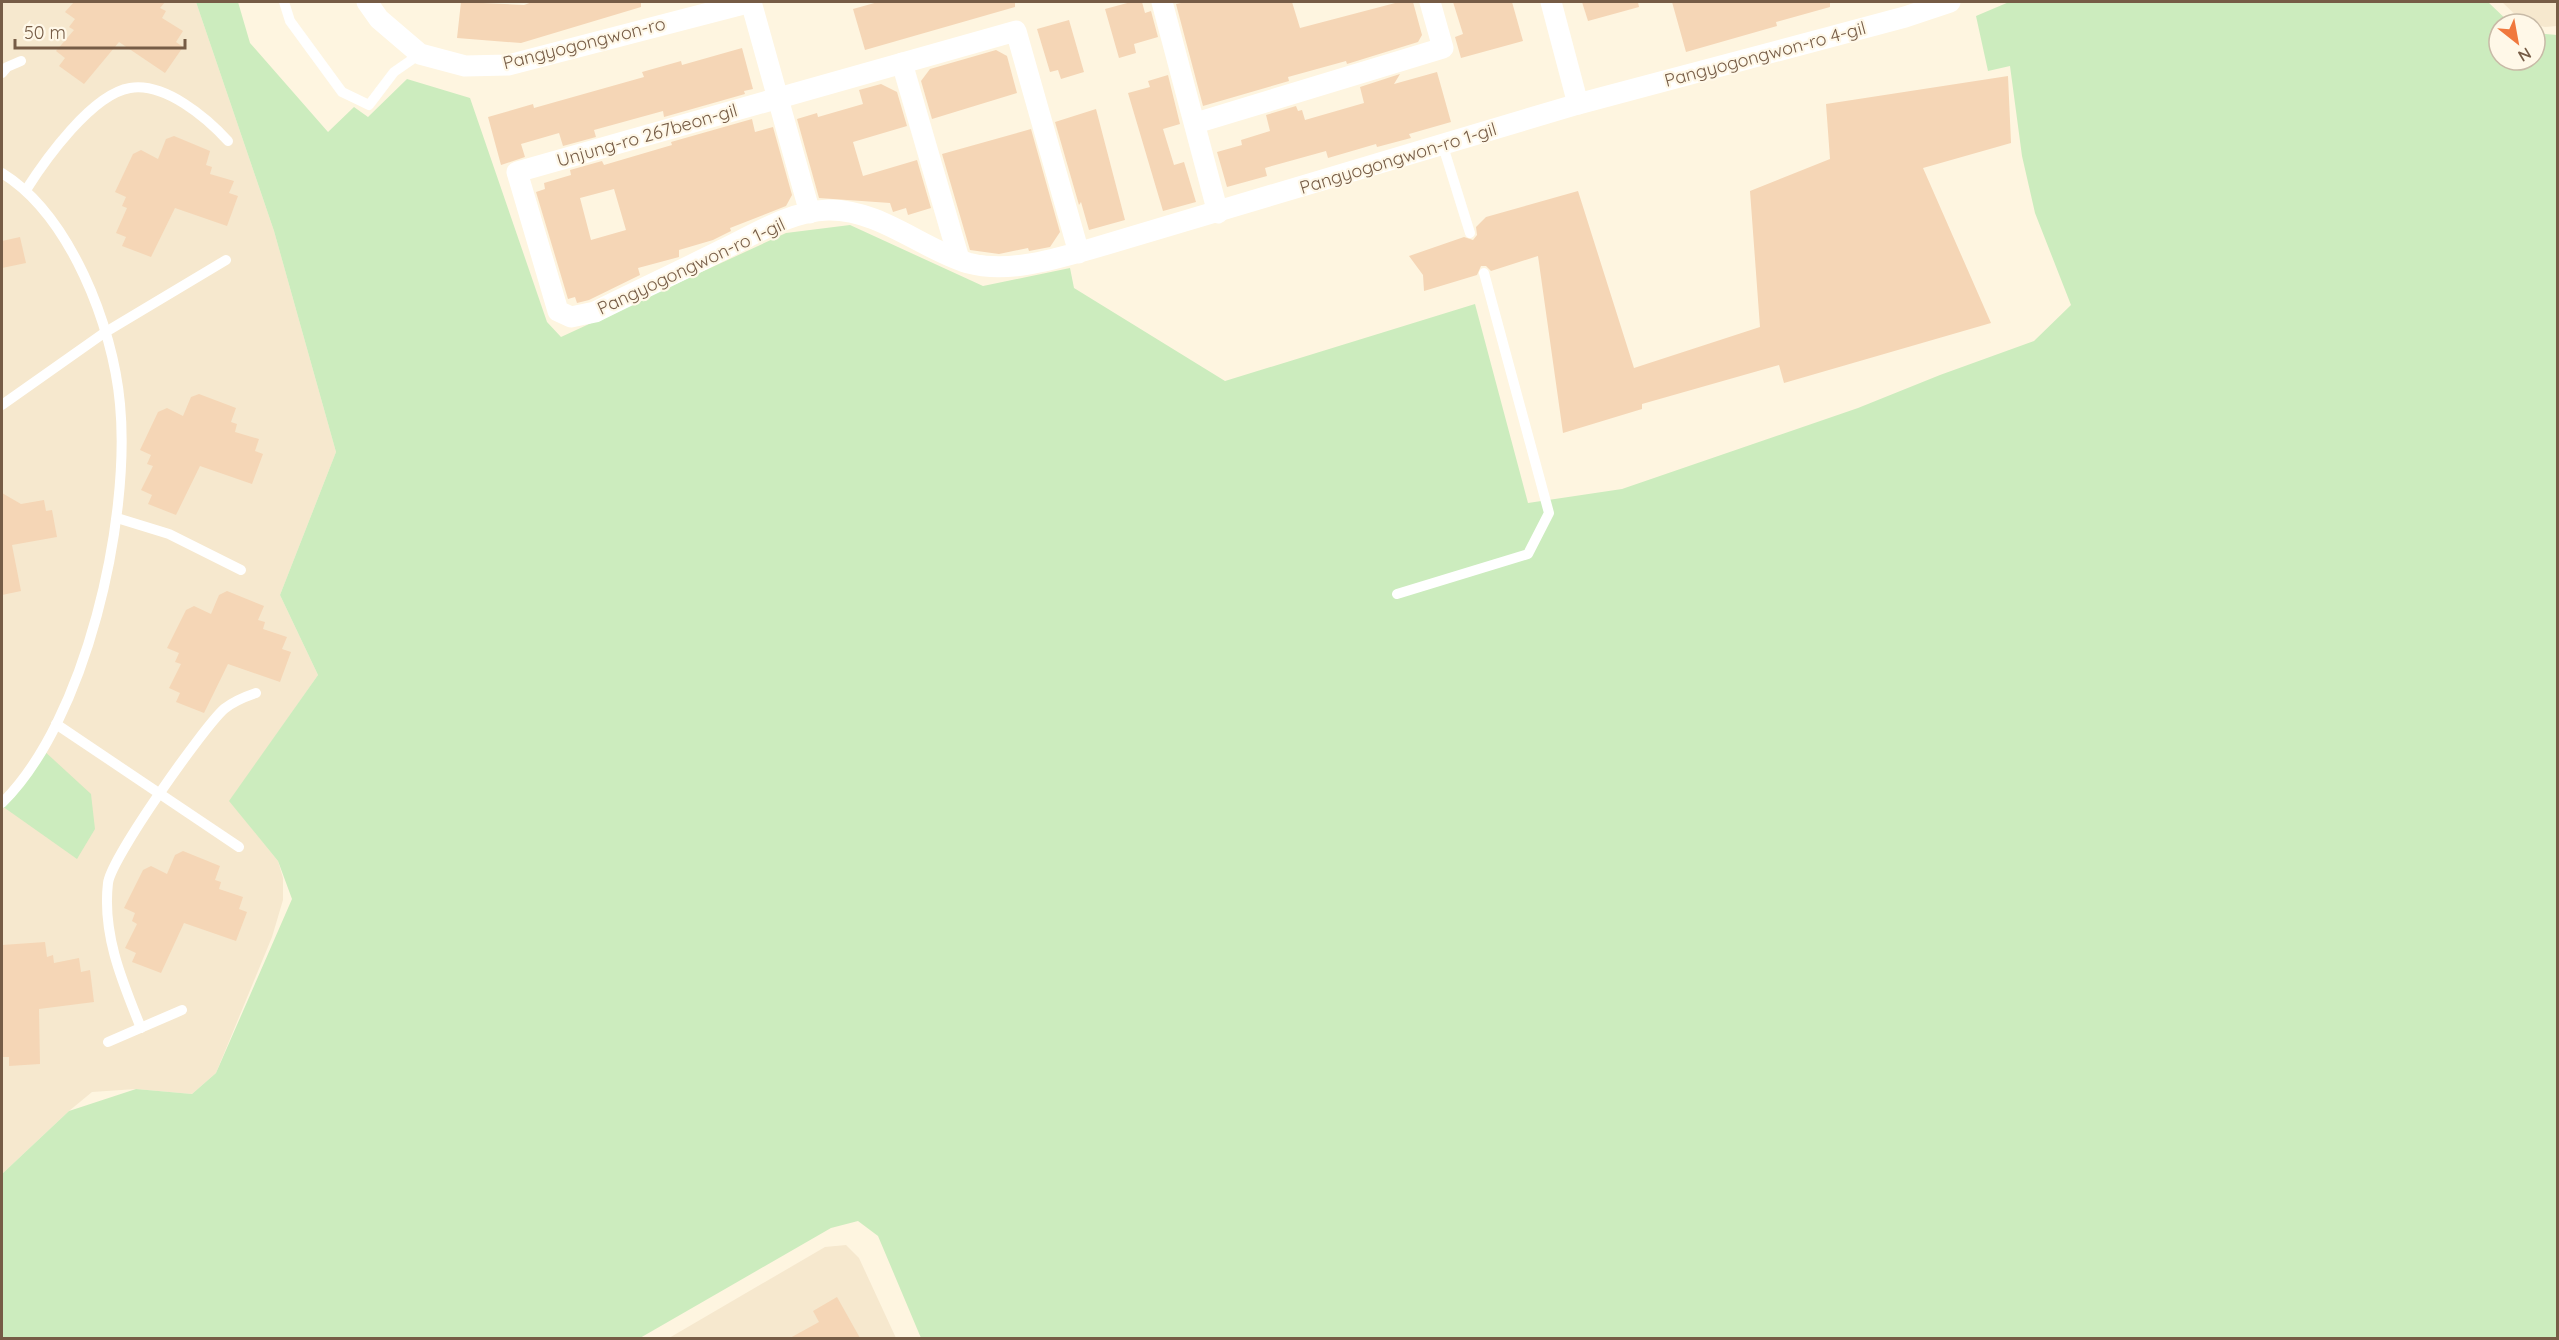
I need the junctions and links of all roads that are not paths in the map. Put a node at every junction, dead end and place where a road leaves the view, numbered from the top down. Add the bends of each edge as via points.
1 (284, 2) edge
2 (367, 2) edge
3 (751, 2) edge
4 (1162, 2) edge
5 (1430, 2) edge
6 (1551, 2) edge
7 (1950, 2) edge
8 (1903, 9) edge
9 (420, 54) junction
10 (21, 61) dead end
11 (902, 63) junction
12 (2, 73) edge
13 (778, 97) junction
14 (1578, 104) junction
15 (1196, 123) junction
16 (228, 141) dead end
17 (1442, 143) junction
18 (517, 172) joint
19 (2, 173) edge
20 (26, 190) junction
21 (810, 213) junction
22 (1218, 213) junction
23 (1470, 233) dead end
24 (1079, 253) junction
25 (226, 260) dead end
26 (959, 260) junction
27 (1484, 273) dead end
28 (104, 333) junction
29 (2, 405) edge
30 (117, 518) junction
31 (242, 570) dead end
32 (1397, 594) dead end
33 (256, 693) dead end
34 (56, 724) junction
35 (161, 795) junction
36 (2, 803) edge
37 (239, 847) dead end
38 (182, 1010) dead end
39 (141, 1028) junction
40 (108, 1042) dead end

1 - 9 lane via 290,21 342,92 369,105 394,72
2 - 9 street, Pangyogongwon-ro via 379,19
3 - 9 street, Pangyogongwon-ro via 508,65 465,66
3 - 13 street, Pangyogongwon-ro
4 - 15 street
5 - 15 street via 1443,48
6 - 14 street
7 - 8 street, Pangyogongwon-ro 4-gil
8 - 14 street, Pangyogongwon-ro 4-gil
10 - 12 lane
11 - 13 street
11 - 24 street via 1016,31
11 - 26 street
13 - 18 street, Unjung-ro 267beon-gil
13 - 21 street, Pangyogongwon-ro
14 - 17 street, Pangyogongwon-ro 1-gil
15 - 22 street
16 - 20 lane via 190,107 148,89 129,88 94,108 41,166
17 - 22 street, Pangyogongwon-ro 1-gil
17 - 23 lane
18 - 21 street, Pangyogongwon-ro 1-gil via 558,310 571,317 595,312 779,222
19 - 20 lane
20 - 28 lane via 69,246
21 - 26 street, Pangyogongwon-ro 1-gil via 828,210 865,217
22 - 24 street, Pangyogongwon-ro 1-gil
24 - 26 street, Pangyogongwon-ro 1-gil via 1020,265 993,266
25 - 28 lane
27 - 32 lane via 1549,513 1528,554
28 - 29 lane
28 - 30 lane via 120,406
30 - 31 lane via 169,534
30 - 34 lane via 94,621
33 - 35 lane via 240,698 210,724
34 - 35 lane
34 - 36 lane via 16,789
35 - 37 lane
35 - 39 lane via 126,844 108,880 106,915 110,939
38 - 39 lane
39 - 40 lane

